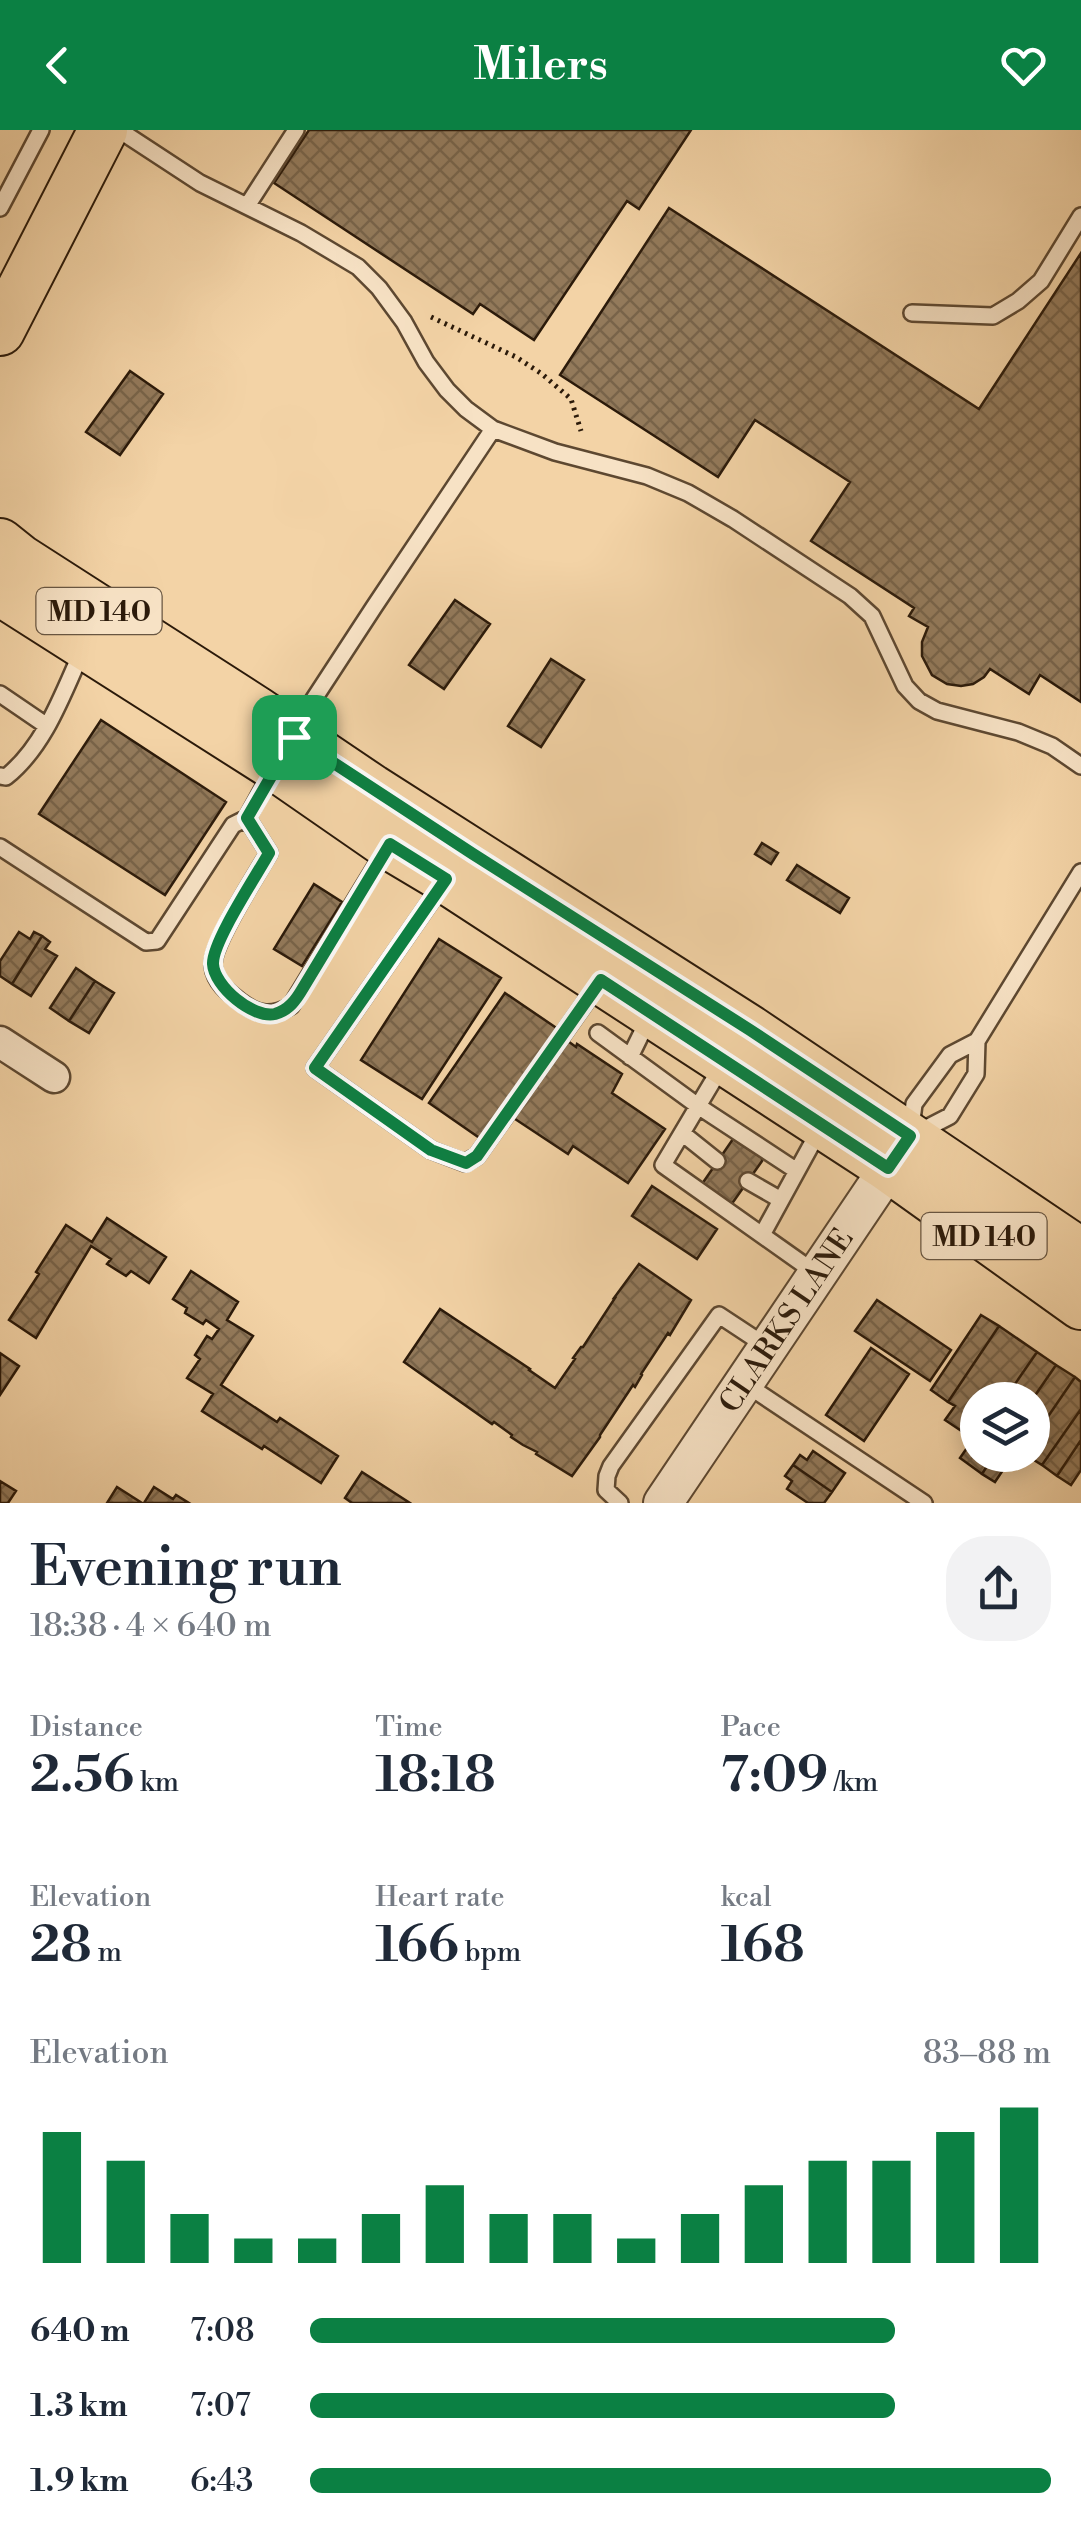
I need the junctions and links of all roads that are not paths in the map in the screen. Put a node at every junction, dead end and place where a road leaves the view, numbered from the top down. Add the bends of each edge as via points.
1 (41, 130) edge
2 (103, 130) edge
3 (119, 130) edge
4 (296, 130) edge
5 (247, 206) junction
6 (0, 208) edge
7 (1081, 216) edge
8 (5, 311) edge
9 (912, 313) dead end
10 (0, 366) edge
11 (493, 429) junction
12 (0, 523) edge
13 (0, 544) edge
14 (0, 591) edge
15 (85, 646) junction
16 (180, 662) junction
17 (0, 694) edge
18 (47, 726) junction
19 (284, 752) junction
20 (1081, 766) edge
21 (0, 776) edge
22 (247, 818) junction
23 (390, 844) junction
24 (0, 847) edge
25 (1081, 872) edge
26 (446, 879) junction
27 (584, 922) junction
28 (601, 980) junction
29 (652, 1013) junction
30 (598, 1033) dead end
31 (977, 1040) junction
32 (0, 1042) edge
33 (630, 1058) junction
34 (725, 1061) junction
35 (54, 1077) dead end
36 (698, 1106) junction
37 (823, 1124) junction
38 (682, 1133) junction
39 (899, 1152) junction
40 (717, 1161) dead end
41 (797, 1171) junction
42 (748, 1181) dead end
43 (781, 1200) junction
44 (762, 1234) junction
45 (1081, 1253) edge
46 (817, 1274) junction
47 (1081, 1305) edge
48 (768, 1347) junction
49 (744, 1382) junction
50 (620, 1503) edge
51 (664, 1503) edge
52 (922, 1503) edge

1 - 6 lane
2 - 8 main road
3 - 5 lane
4 - 5 lane
5 - 11 lane via 358,267 404,322 447,390
7 - 9 lane via 1041,281 992,316
8 - 10 main road
11 - 19 lane
11 - 20 lane via 688,493 850,596 872,616 919,701 1052,746
12 - 16 main road via 96,590
13 - 16 main road, MD 140
14 - 15 main road, MD 140
15 - 18 lane
15 - 19 main road, MD 140
16 - 19 main road, MD 140
17 - 18 lane
18 - 21 lane via 17,768
19 - 22 lane
19 - 23 main road, MD 140
19 - 27 main road, MD 140
22 - 23 lane via 269,853 217,946 213,966 222,988 264,1014 292,1006
22 - 24 lane via 233,825 157,941 146,942
23 - 26 main road, MD 140
25 - 31 lane
26 - 27 main road via 470,871 532,910
26 - 28 main road, MD 140
26 - 28 lane via 315,1068 431,1150 466,1163 477,1156
27 - 39 main road, MD 140
28 - 29 main road, MD 140
29 - 33 lane
29 - 34 main road, MD 140
30 - 33 lane
31 - 39 lane via 950,1054 914,1104
31 - 39 lane via 976,1074 950,1116
32 - 35 street
33 - 36 lane
34 - 36 lane
34 - 37 main road, MD 140
36 - 38 lane
36 - 41 lane
37 - 39 main road, MD 140
37 - 41 lane
38 - 40 lane
38 - 44 lane via 663,1165
39 - 45 main road, MD 140
39 - 46 street, CLARKS LANE
39 - 47 main road, MD 140
41 - 43 lane
42 - 43 lane
43 - 44 lane
44 - 46 lane
46 - 48 street, CLARKS LANE
48 - 49 street, CLARKS LANE
48 - 50 lane via 719,1315 611,1466 606,1490
49 - 51 street, CLARKS LANE
49 - 52 lane

